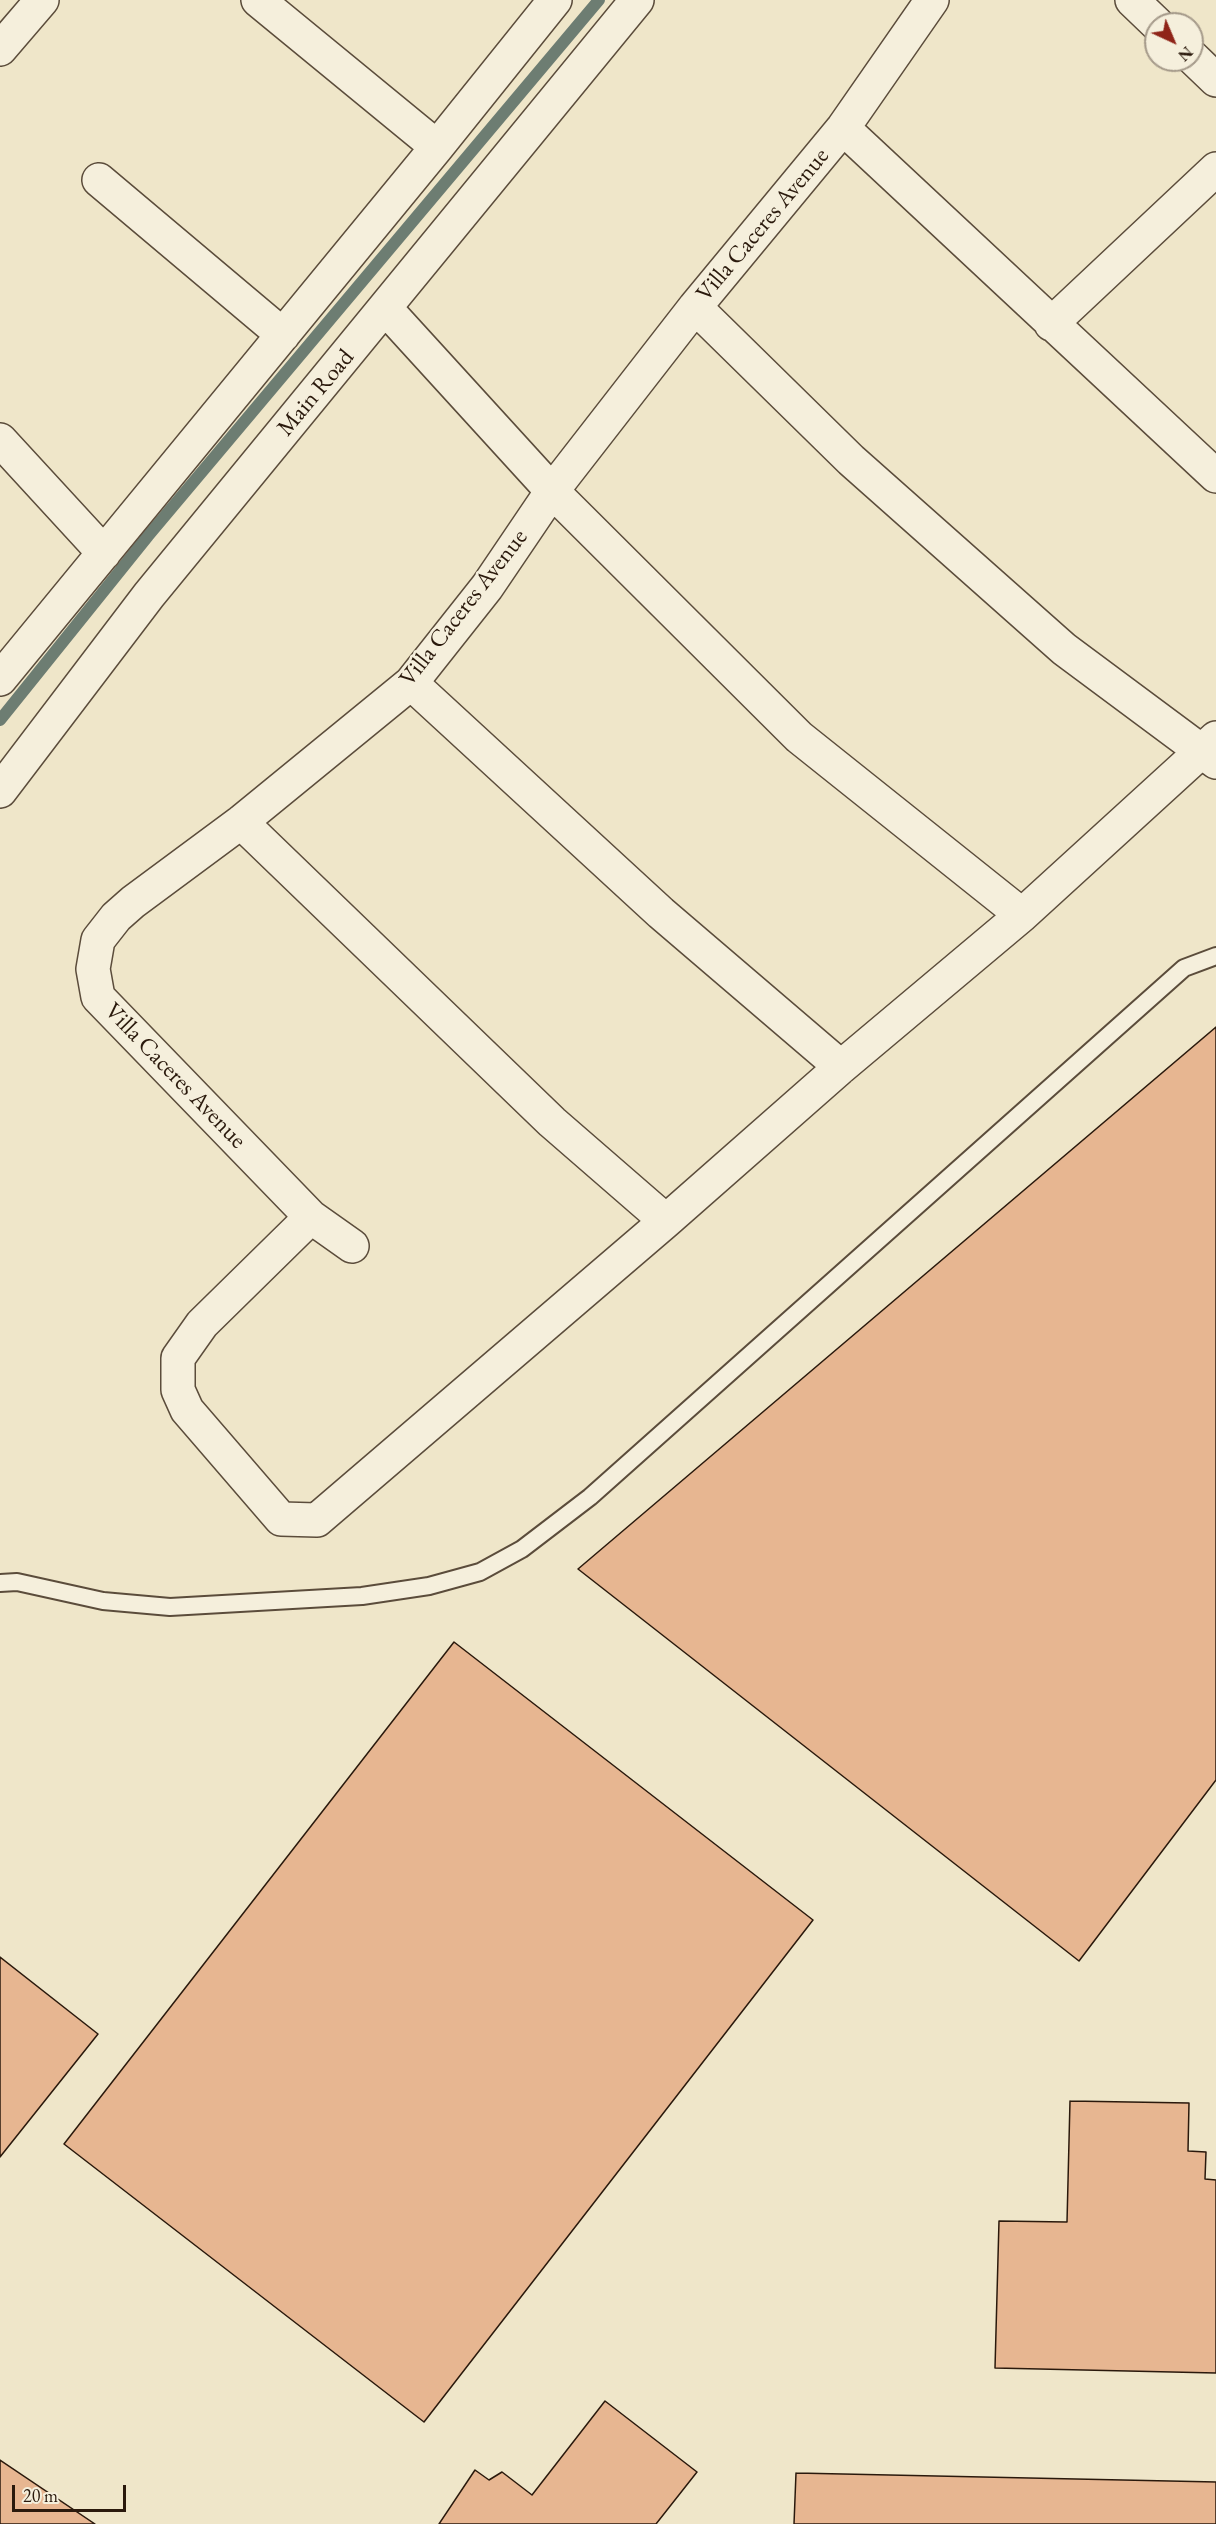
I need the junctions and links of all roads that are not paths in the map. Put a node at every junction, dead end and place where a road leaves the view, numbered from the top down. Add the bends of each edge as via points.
1 (42, 0) edge
2 (258, 0) edge
3 (555, 0) edge
4 (637, 0) edge
5 (932, 0) edge
6 (1132, 0) edge
7 (1144, 12) edge
8 (0, 49) edge
9 (1204, 68) edge
10 (1216, 80) edge
11 (843, 128) junction
12 (437, 147) junction
13 (1216, 169) edge
14 (99, 180) dead end
15 (695, 307) junction
16 (386, 309) junction
17 (1051, 324) junction
18 (283, 335) junction
19 (0, 440) edge
20 (1216, 476) edge
21 (552, 491) junction
22 (104, 553) junction
23 (0, 679) edge
24 (411, 683) junction
25 (1211, 750) edge
26 (0, 791) edge
27 (241, 822) junction
28 (1022, 915) junction
29 (1216, 956) edge
30 (841, 1067) junction
31 (311, 1217) junction
32 (666, 1221) junction
33 (352, 1246) dead end
34 (0, 1583) edge

1 - 8 street
2 - 12 street
3 - 12 street
4 - 16 street, Main Road
5 - 11 street, Villa Caceres Avenue
6 - 7 street
9 - 10 street
11 - 15 street, Villa Caceres Avenue
11 - 17 street
12 - 18 street
13 - 17 street
14 - 18 street
15 - 21 street, Villa Caceres Avenue
15 - 25 street via 851,460 1064,649
16 - 21 street
16 - 26 street, Main Road via 149,595
17 - 20 street
18 - 22 street
19 - 22 street
21 - 24 street, Villa Caceres Avenue via 487,587
21 - 28 street via 798,737
22 - 23 street
24 - 27 street, Villa Caceres Avenue
24 - 30 street via 661,913
25 - 28 street
27 - 31 street, Villa Caceres Avenue via 116,917 98,940 93,969 96,988 98,997
27 - 32 street via 552,1122
28 - 30 street
29 - 34 lane via 1184,968 590,1497 522,1550 480,1572 429,1586 362,1596 170,1607 103,1601 17,1582
30 - 32 street
31 - 32 street via 202,1324 178,1358 178,1390 188,1410 281,1519 317,1520
31 - 33 street, Villa Caceres Avenue

